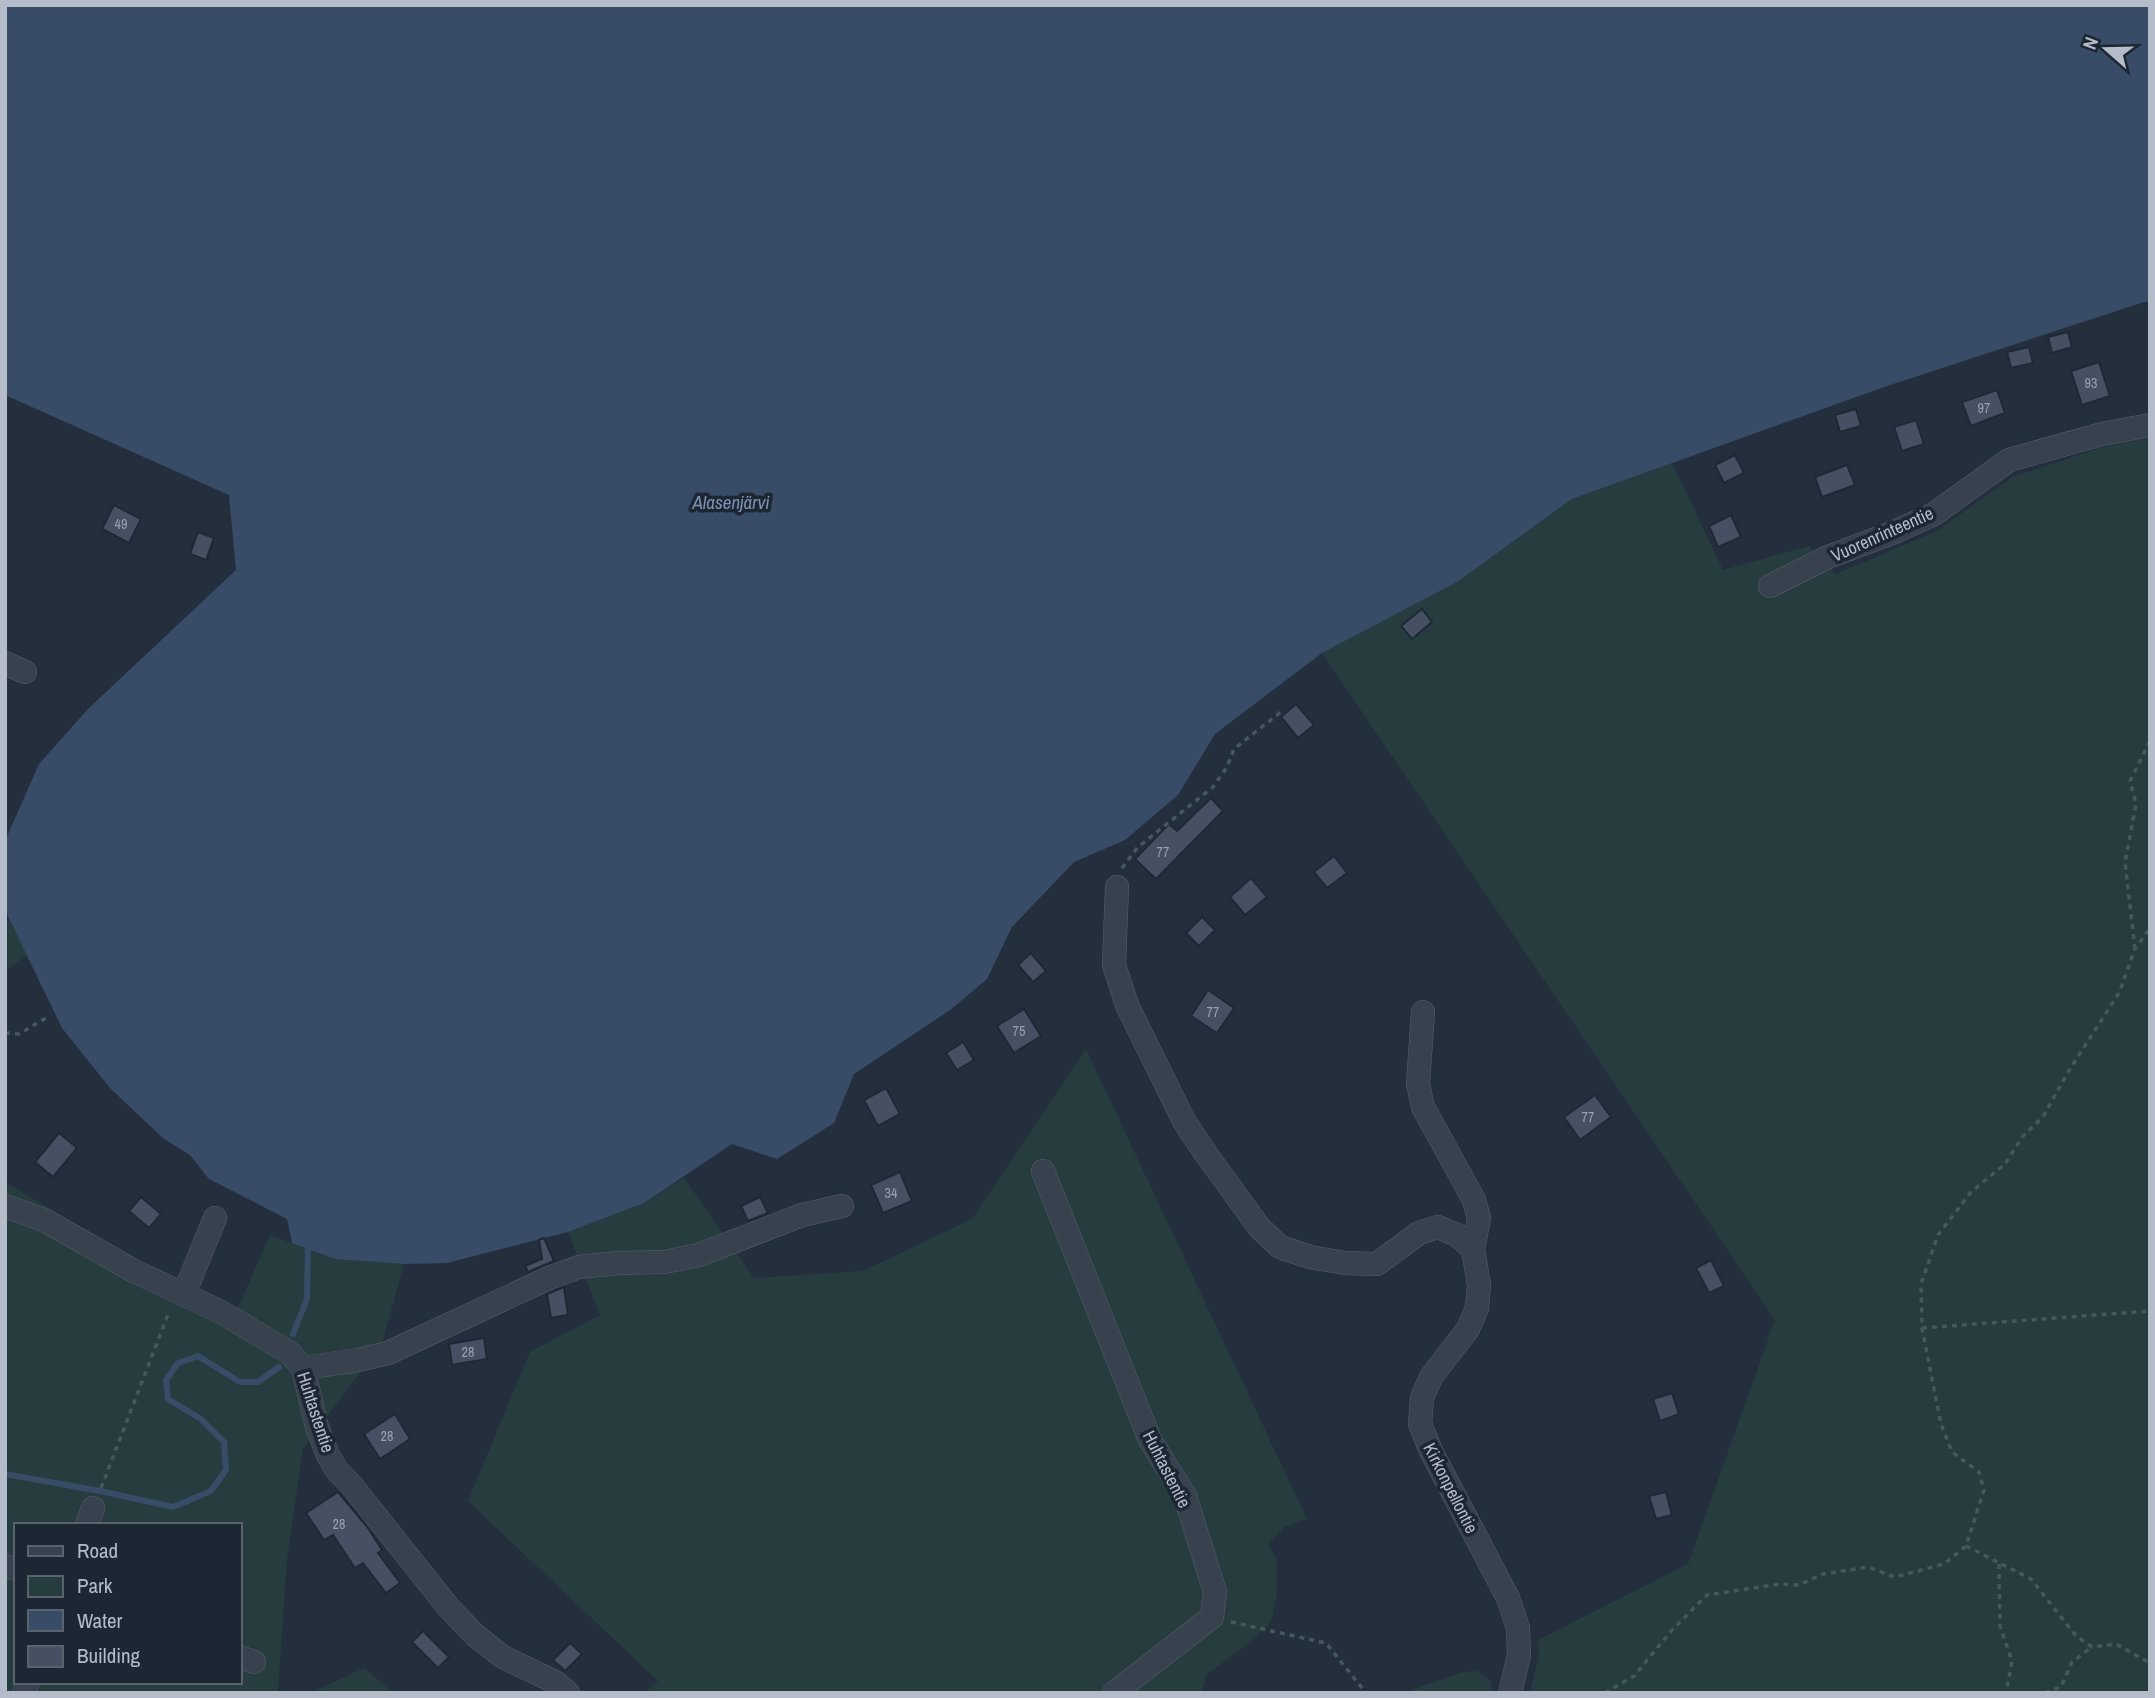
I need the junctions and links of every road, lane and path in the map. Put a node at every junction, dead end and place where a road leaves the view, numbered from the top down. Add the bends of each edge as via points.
1 (2150, 425) edge
2 (1770, 586) dead end
3 (1282, 711) dead end
4 (2150, 741) edge
5 (1117, 887) joint
6 (2150, 928) edge
7 (2135, 949) junction
8 (1423, 1012) dead end
9 (46, 1018) dead end
10 (5, 1033) edge
11 (1043, 1171) dead end
12 (5, 1206) edge
13 (842, 1206) dead end
14 (215, 1218) dead end
15 (1474, 1249) junction
16 (181, 1292) junction
17 (2150, 1311) edge
18 (1922, 1328) junction
19 (303, 1368) junction
20 (105, 1477) dead end
21 (1966, 1546) junction
22 (1999, 1564) junction
23 (1212, 1617) junction
24 (2092, 1647) junction
25 (2150, 1663) edge
26 (568, 1693) edge
27 (1114, 1693) edge
28 (1366, 1693) edge
29 (1510, 1693) edge
30 (1605, 1693) edge
31 (2006, 1693) edge
32 (2045, 1693) edge

1 - 2 street, Vuorenrinteentie via 2102,433 2008,460 1934,514
3 - 5 path via 1234,750 1213,787 1137,848 1123,866
4 - 7 path via 2130,781 2136,804 2125,862
5 - 15 street via 1114,965 1127,1005 1184,1121 1259,1227 1280,1247 1345,1262 1377,1264 1419,1233 1438,1227
6 - 7 path
7 - 18 path via 2119,993 2043,1117 2023,1136 2005,1164 1971,1192 1938,1235 1921,1284
8 - 15 street, Kirkonpellontie via 1418,1084 1423,1107 1474,1200 1479,1218
9 - 10 path via 19,1034
11 - 23 street, Huhtastentie via 1150,1440 1185,1496 1216,1592
12 - 16 street, Huhtastentie via 44,1220
13 - 19 street via 802,1215 699,1255 579,1267 388,1353
14 - 16 street
15 - 29 street, Kirkonpellontie via 1477,1308 1468,1329 1431,1377 1422,1398 1420,1424 1508,1598 1518,1628 1519,1655
16 - 19 street, Huhtastentie via 272,1341
16 - 20 path
17 - 18 path
18 - 21 path via 1941,1424 1952,1452 1979,1472 1984,1490
19 - 26 street, Huhtastentie via 317,1427 336,1469 449,1608 503,1657
21 - 22 path
21 - 30 path via 1944,1564 1895,1577 1868,1567 1823,1574 1799,1585 1707,1595 1634,1676
22 - 24 path via 2031,1579 2076,1636
22 - 31 path via 2000,1626 2012,1661
23 - 27 street
23 - 28 path via 1326,1643
24 - 25 path via 2116,1644
24 - 32 path via 2072,1662 2061,1687

